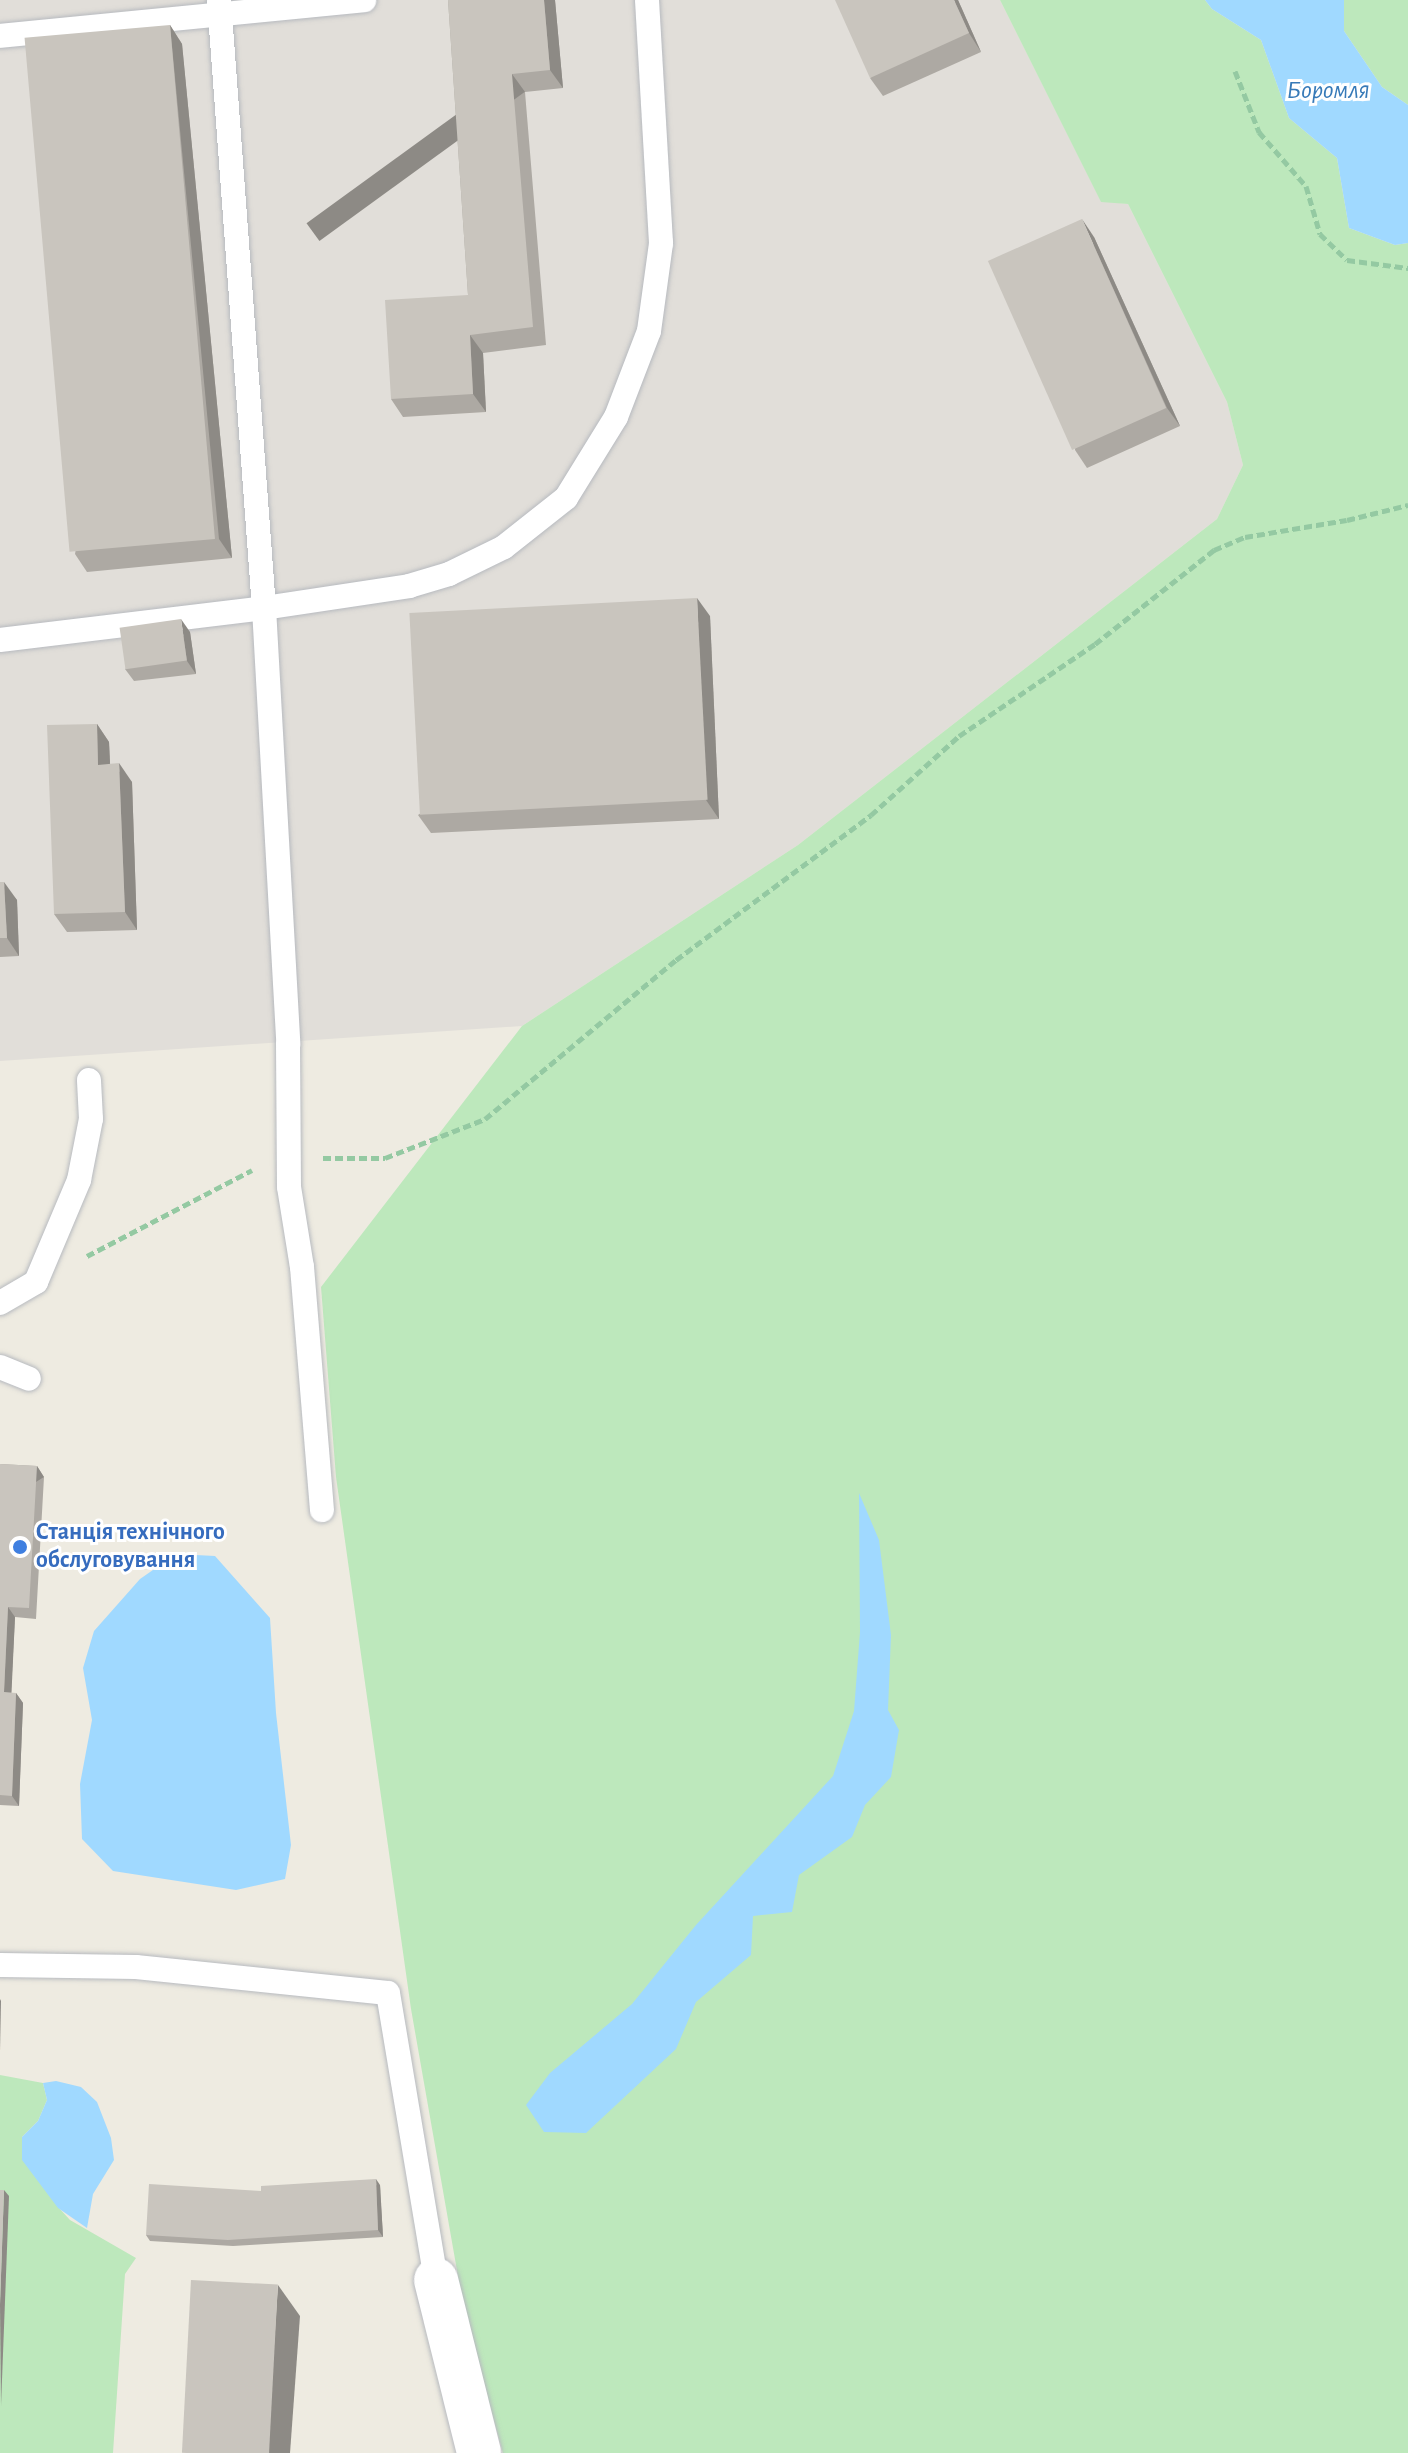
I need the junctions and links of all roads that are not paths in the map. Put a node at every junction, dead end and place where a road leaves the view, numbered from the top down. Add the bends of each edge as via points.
1 (219, 0) edge
2 (364, 0) edge
3 (647, 0) edge
4 (0, 36) edge
5 (264, 608) junction
6 (0, 640) edge
7 (89, 1080) dead end
8 (0, 1303) edge
9 (0, 1367) edge
10 (29, 1379) dead end
11 (322, 1510) dead end
12 (0, 1965) edge
13 (436, 2280) joint
14 (479, 2453) edge

1 - 5 lane
2 - 4 lane
3 - 5 lane via 661,243 649,331 616,417 566,498 504,547 449,574 409,586
5 - 6 lane
5 - 11 lane via 288,1044 289,1187 302,1267
7 - 8 lane via 91,1119 79,1180 36,1282
9 - 10 lane
12 - 13 lane via 136,1967 388,1993
13 - 14 street

